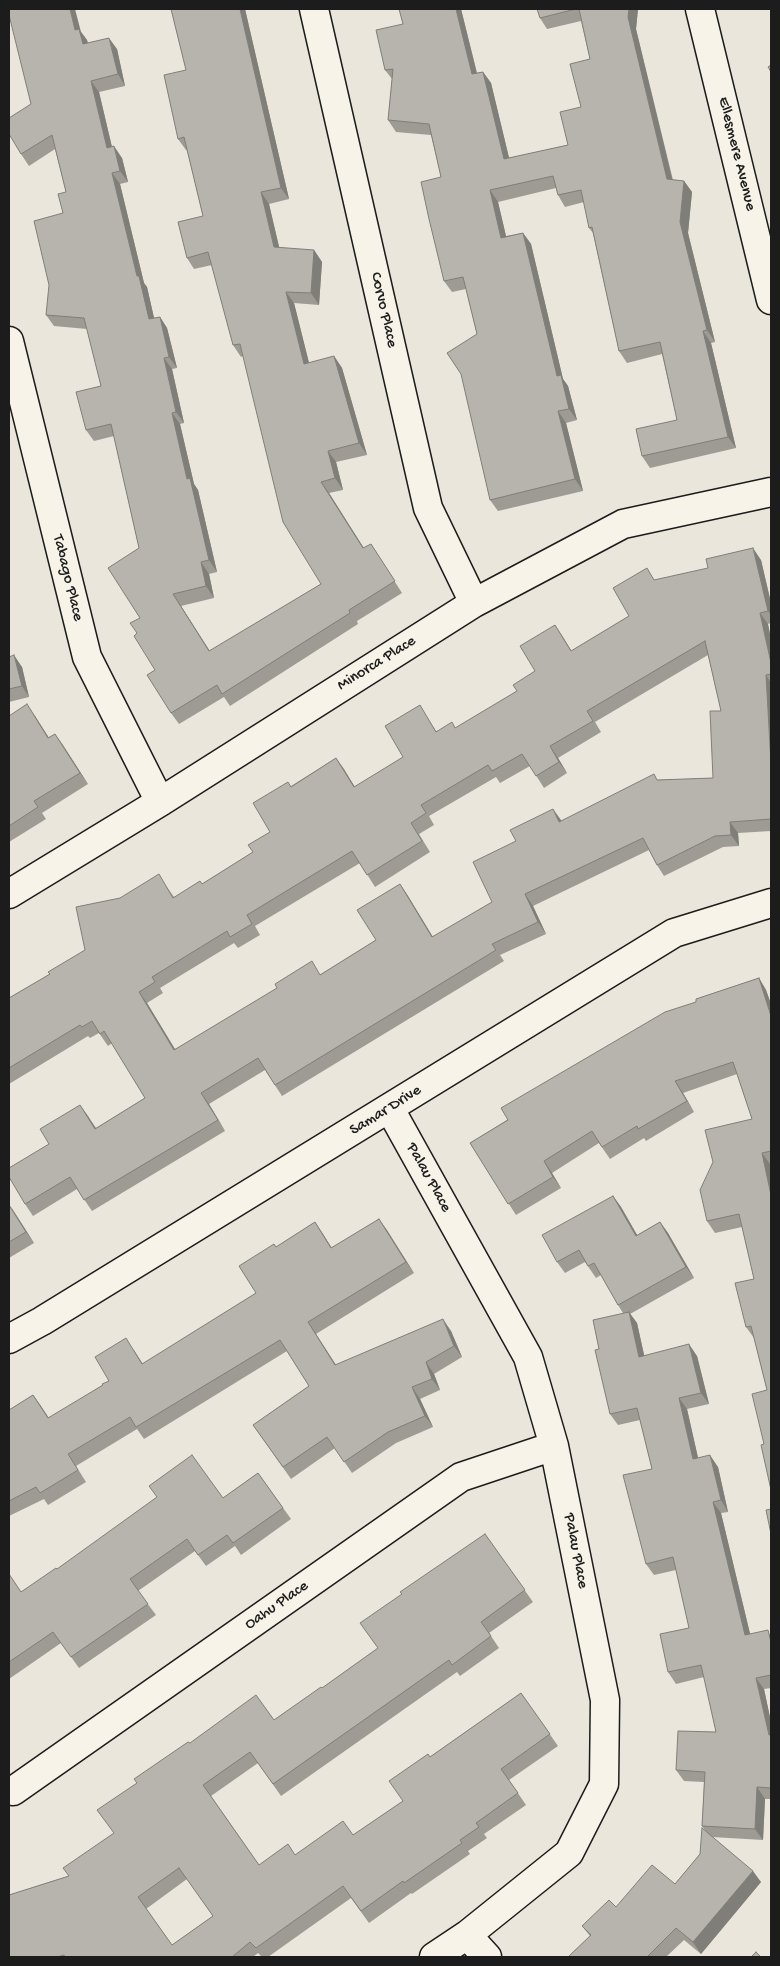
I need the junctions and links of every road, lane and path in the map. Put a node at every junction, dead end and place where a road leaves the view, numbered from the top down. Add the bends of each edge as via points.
1 (314, 9) edge
2 (700, 9) edge
3 (771, 300) edge
4 (9, 341) edge
5 (771, 492) edge
6 (474, 603) junction
7 (160, 802) junction
8 (9, 894) edge
9 (771, 903) edge
10 (390, 1108) junction
11 (9, 1339) edge
12 (554, 1446) junction
13 (13, 1791) dead end
14 (466, 1935) junction
15 (434, 1957) edge
16 (487, 1957) edge

1 - 6 street, Corvo Place via 428,508
2 - 3 street, Ellesmere Avenue
4 - 7 street, Tabago Place via 87,658
5 - 6 street, Minorca Place via 623,524
6 - 7 street, Minorca Place
7 - 8 street, Minorca Place
9 - 10 street, Samar Drive via 674,933
10 - 11 street, Samar Drive
10 - 12 street, Palau Place via 528,1357
12 - 13 street, Oahu Place via 461,1477
12 - 14 street, Palau Place via 605,1700 604,1784 569,1853
14 - 15 street, Palau Place
14 - 16 street

